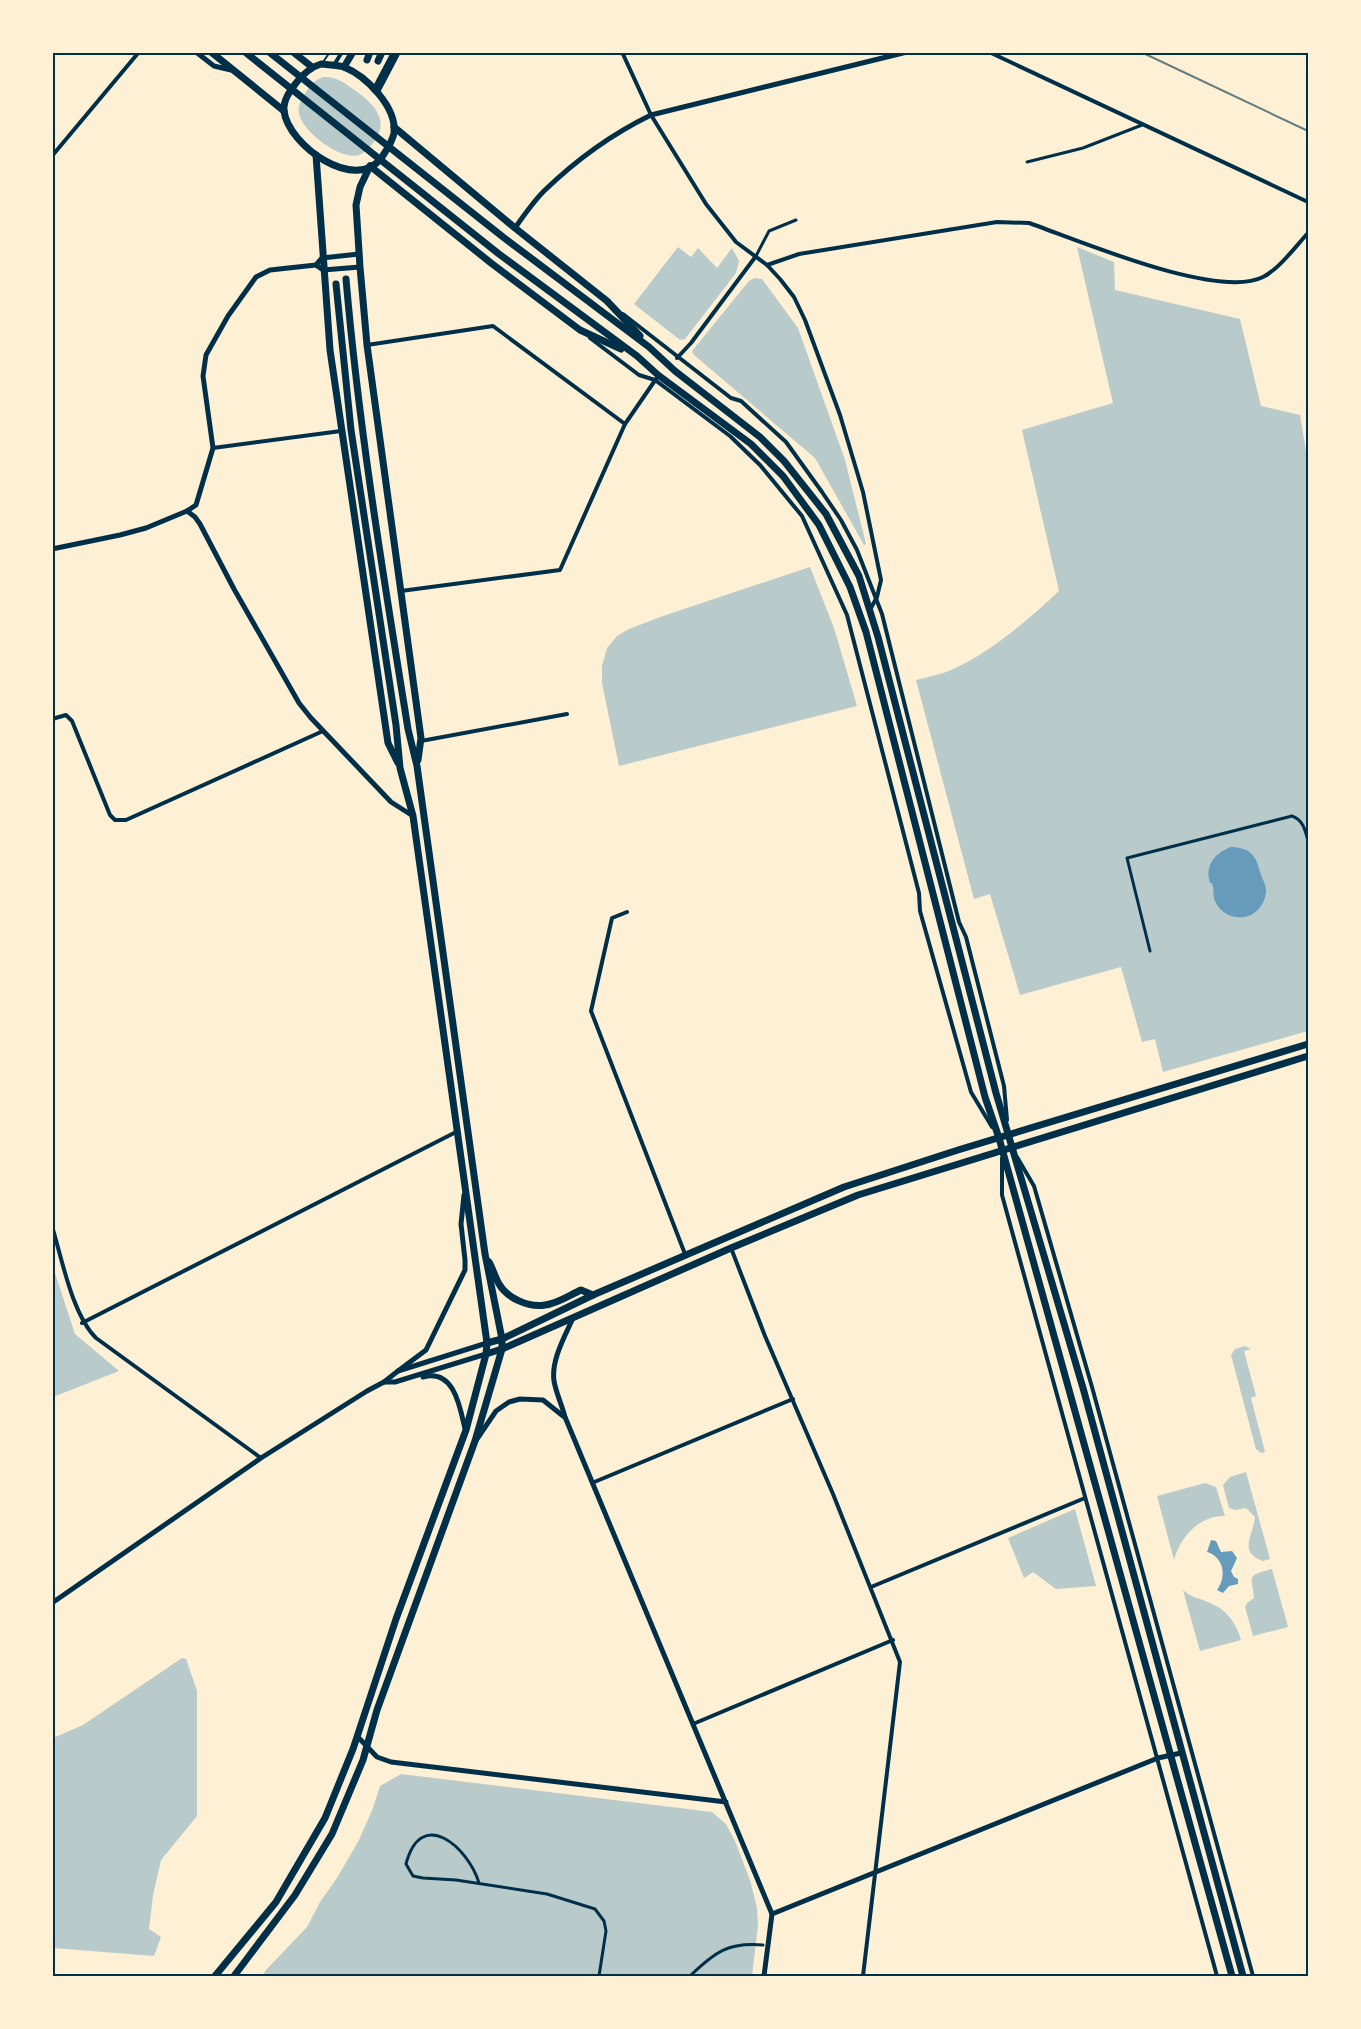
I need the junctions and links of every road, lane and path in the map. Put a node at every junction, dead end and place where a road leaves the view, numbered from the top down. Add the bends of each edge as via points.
1 (138, 52) edge
2 (196, 52) edge
3 (211, 52) edge
4 (245, 52) edge
5 (269, 52) edge
6 (293, 52) edge
7 (330, 52) edge
8 (342, 52) edge
9 (353, 52) edge
10 (382, 52) edge
11 (395, 52) edge
12 (399, 52) edge
13 (622, 52) edge
14 (907, 52) edge
15 (989, 52) edge
16 (378, 61) dead end
17 (321, 64) junction
18 (334, 65) junction
19 (312, 67) junction
20 (344, 67) junction
21 (234, 70) junction
22 (376, 91) junction
23 (285, 111) junction
24 (651, 115) junction
25 (1142, 125) junction
26 (394, 127) junction
27 (316, 155) junction
28 (52, 156) edge
29 (1027, 162) dead end
30 (370, 166) junction
31 (1308, 202) edge
32 (796, 220) dead end
33 (515, 228) junction
34 (1308, 233) edge
35 (355, 254) junction
36 (756, 256) junction
37 (325, 257) junction
38 (316, 265) junction
39 (767, 265) junction
40 (356, 267) junction
41 (326, 269) junction
42 (346, 279) dead end
43 (336, 284) dead end
44 (607, 301) junction
45 (580, 330) junction
46 (367, 345) junction
47 (649, 347) junction
48 (637, 356) junction
49 (677, 358) junction
50 (657, 377) junction
51 (625, 424) junction
52 (341, 431) junction
53 (213, 448) junction
54 (186, 512) junction
55 (52, 549) edge
56 (401, 591) junction
57 (877, 597) junction
58 (870, 609) junction
59 (567, 714) dead end
60 (52, 719) edge
61 (323, 731) junction
62 (420, 741) junction
63 (417, 766) junction
64 (400, 768) junction
65 (413, 816) junction
66 (1308, 841) edge
67 (627, 912) dead end
68 (1150, 951) dead end
69 (1308, 1044) edge
70 (1308, 1056) edge
71 (456, 1132) junction
72 (1008, 1136) junction
73 (999, 1138) junction
74 (1011, 1147) junction
75 (1002, 1151) junction
76 (465, 1191) junction
77 (52, 1226) edge
78 (731, 1248) junction
79 (485, 1254) junction
80 (686, 1254) junction
81 (593, 1295) junction
82 (574, 1317) junction
83 (82, 1323) junction
84 (502, 1339) junction
85 (487, 1343) junction
86 (502, 1349) junction
87 (486, 1354) junction
88 (398, 1371) junction
89 (384, 1382) junction
90 (395, 1382) junction
91 (793, 1399) junction
92 (565, 1417) junction
93 (465, 1430) junction
94 (476, 1441) junction
95 (261, 1458) junction
96 (592, 1483) junction
97 (1085, 1498) junction
98 (871, 1587) junction
99 (52, 1603) edge
100 (893, 1640) junction
101 (693, 1724) junction
102 (357, 1736) junction
103 (366, 1747) junction
104 (1190, 1750) junction
105 (1181, 1753) junction
106 (1171, 1755) junction
107 (1158, 1758) junction
108 (726, 1802) junction
109 (876, 1872) junction
110 (479, 1883) junction
111 (772, 1914) junction
112 (763, 1946) dead end
113 (215, 1977) edge
114 (234, 1977) edge
115 (599, 1977) edge
116 (690, 1977) edge
117 (764, 1977) edge
118 (862, 1977) edge
119 (1217, 1977) edge
120 (1232, 1977) edge
121 (1243, 1977) edge
122 (1253, 1977) edge

1 - 28 street
2 - 21 street via 214,66
3 - 21 main road
4 - 48 main road via 579,315
5 - 47 main road
6 - 19 main road
7 - 17 lane
8 - 18 street
9 - 20 main road
10 - 16 main road
11 - 22 main road
12 - 22 street
13 - 24 street
14 - 24 street
15 - 25 street
17 - 18 main road
17 - 19 main road
18 - 20 main road
19 - 23 main road via 287,96
20 - 22 main road
21 - 23 main road
22 - 26 main road via 390,109
23 - 27 main road via 300,141
24 - 33 street via 613,136 566,172 543,192
24 - 36 street via 706,204 736,242
25 - 29 street via 1083,148
25 - 31 street
26 - 30 main road via 381,160
26 - 33 main road
27 - 30 main road via 341,169 355,171
27 - 37 main road
30 - 35 main road via 356,206
30 - 45 main road
32 - 36 street via 769,231
33 - 44 main road
34 - 39 street via 1268,274 1251,281 1229,282 1172,272 1029,223 1013,222 799,254
35 - 37 street
35 - 40 main road
36 - 39 street
36 - 49 street
37 - 38 street
37 - 41 main road
38 - 41 street
38 - 53 street via 264,272 251,282 206,355 203,376
39 - 57 street via 794,297 840,415 863,492 881,580
40 - 41 street
40 - 46 main road
41 - 52 main road via 330,350
42 - 63 main road via 361,425 406,718
43 - 64 main road via 351,430
44 - 47 main road
44 - 49 street
45 - 48 main road
45 - 50 street via 639,375
46 - 51 street via 493,326
46 - 56 main road
47 - 58 main road via 760,437 790,468 842,541
48 - 50 main road
49 - 57 street via 730,398 741,401 786,442 841,520
50 - 51 street
50 - 73 street via 730,436 787,495 802,516 840,598 971,1092
50 - 73 main road via 751,444 783,476 819,525 850,588 866,632 982,1086
51 - 56 street via 560,570
52 - 53 street
52 - 64 main road via 388,743
53 - 54 street via 199,499
54 - 55 street via 120,535
54 - 61 street via 200,524 299,703
56 - 62 main road
57 - 58 street
57 - 72 street via 1004,1086
58 - 72 main road
59 - 62 street
60 - 61 street via 66,715 72,721 115,820 126,820
61 - 65 street via 391,802
62 - 63 main road
63 - 79 main road
64 - 65 main road
65 - 71 main road
66 - 68 street via 1305,827 1292,816 1127,858
67 - 80 street via 612,918 591,1011
69 - 72 main road
70 - 74 main road
71 - 76 main road
71 - 83 street
72 - 73 main road
72 - 74 main road
73 - 75 main road
73 - 80 main road via 844,1187
74 - 75 main road
74 - 104 street via 1034,1186
74 - 105 main road via 1083,1388
75 - 78 main road via 858,1195
75 - 97 street via 1002,1195
75 - 106 main road
76 - 85 main road
76 - 88 street via 461,1224 465,1270 426,1350
77 - 83 street
78 - 82 main road
78 - 91 street
79 - 81 main road via 504,1290 523,1302 546,1305 581,1290
79 - 84 main road
80 - 81 main road
81 - 84 main road
82 - 86 main road
82 - 92 street via 562,1341 554,1372
83 - 95 street via 96,1338
84 - 85 main road
84 - 86 main road
85 - 87 main road
85 - 88 street
86 - 87 main road
86 - 94 main road
87 - 90 street
87 - 93 main road
88 - 89 street
89 - 90 street
89 - 95 street
90 - 93 street via 429,1375 440,1377 460,1402
91 - 96 street
91 - 98 street
92 - 94 street via 543,1400 520,1399 496,1411
92 - 96 street
93 - 102 main road
94 - 103 main road
95 - 99 street
96 - 101 street
97 - 98 street
97 - 107 street
98 - 100 street
100 - 101 street
100 - 109 street via 900,1662
101 - 108 street
102 - 103 street
102 - 113 main road via 325,1818 299,1864 276,1902
103 - 108 street via 391,1762
103 - 114 main road via 332,1834 313,1868
104 - 105 street
104 - 122 street
105 - 106 street
105 - 121 main road
106 - 107 street
106 - 120 main road
107 - 109 street
107 - 119 street
108 - 111 street
109 - 111 street
109 - 118 street
110 - 110 street via 468,1858 448,1841 434,1834 422,1836 410,1847 406,1864 413,1876
110 - 115 street via 547,1894 595,1909 606,1931
111 - 117 street
112 - 116 street via 730,1946

